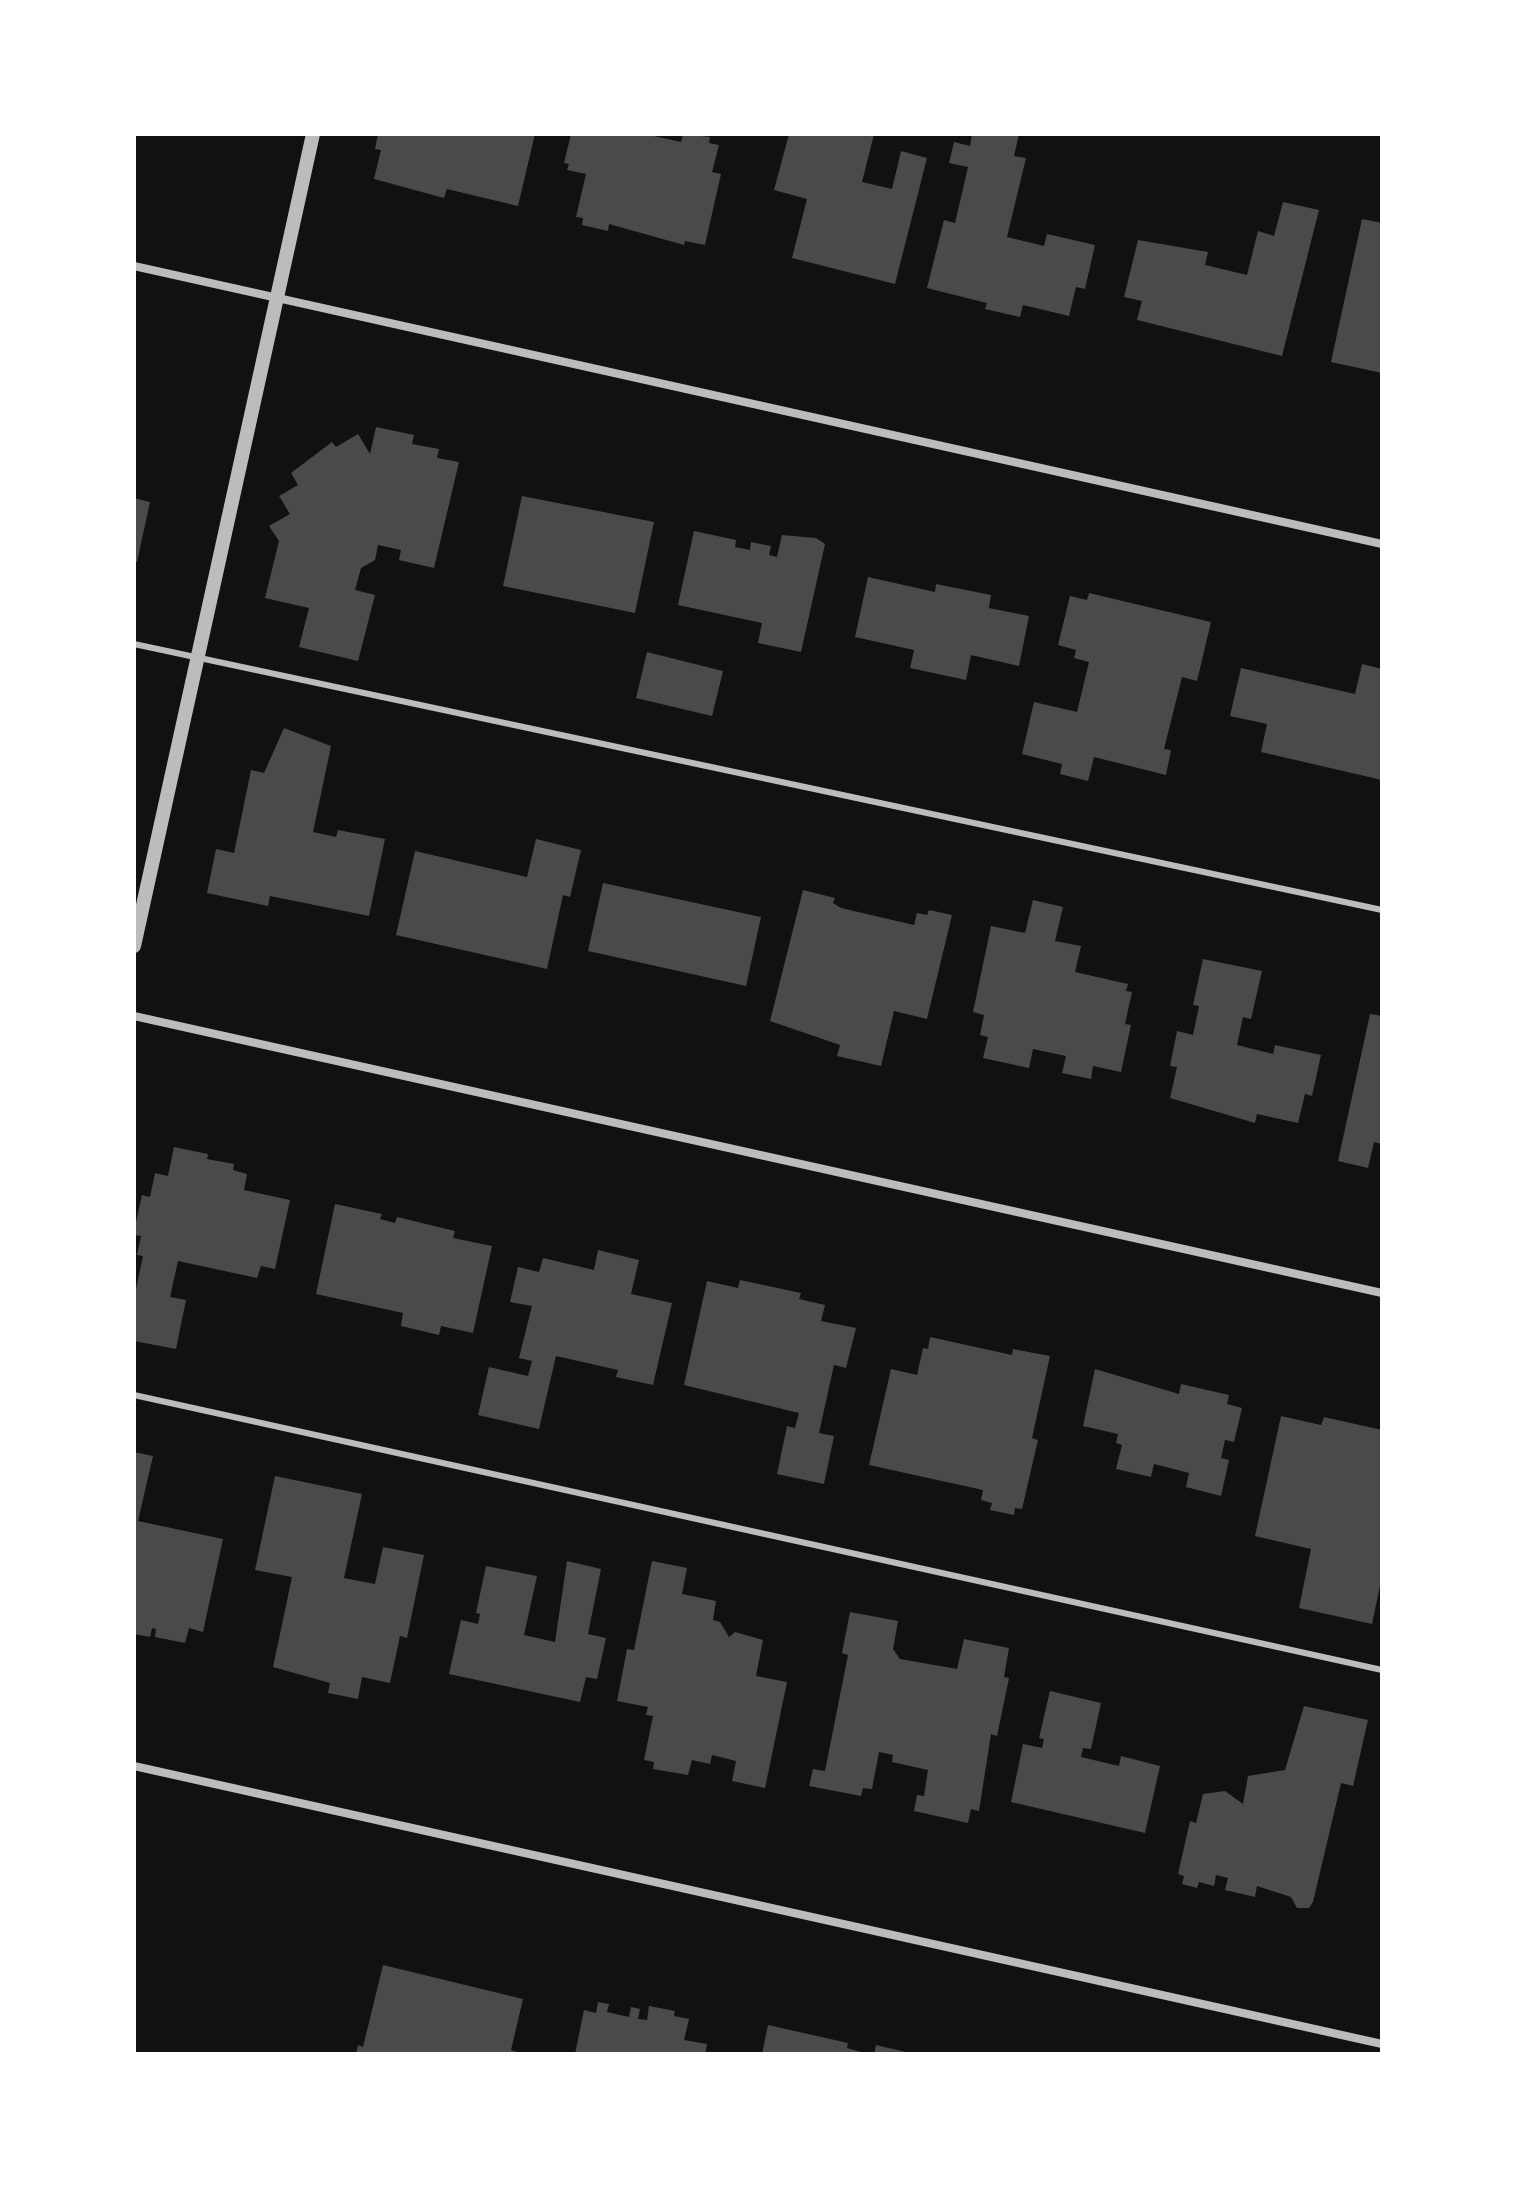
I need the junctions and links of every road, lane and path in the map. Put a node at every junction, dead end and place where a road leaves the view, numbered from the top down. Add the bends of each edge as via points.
1 (313, 134) edge
2 (134, 266) edge
3 (278, 298) junction
4 (1382, 544) edge
5 (134, 644) edge
6 (197, 658) junction
7 (1382, 910) edge
8 (134, 946) edge
9 (134, 1016) edge
10 (1382, 1293) edge
11 (134, 1395) edge
12 (1382, 1670) edge
13 (134, 1766) edge
14 (1382, 2044) edge

1 - 3 street
2 - 3 street
3 - 4 street
3 - 6 street
5 - 6 lane
6 - 7 lane
6 - 8 street
9 - 10 street
11 - 12 lane
13 - 14 street

